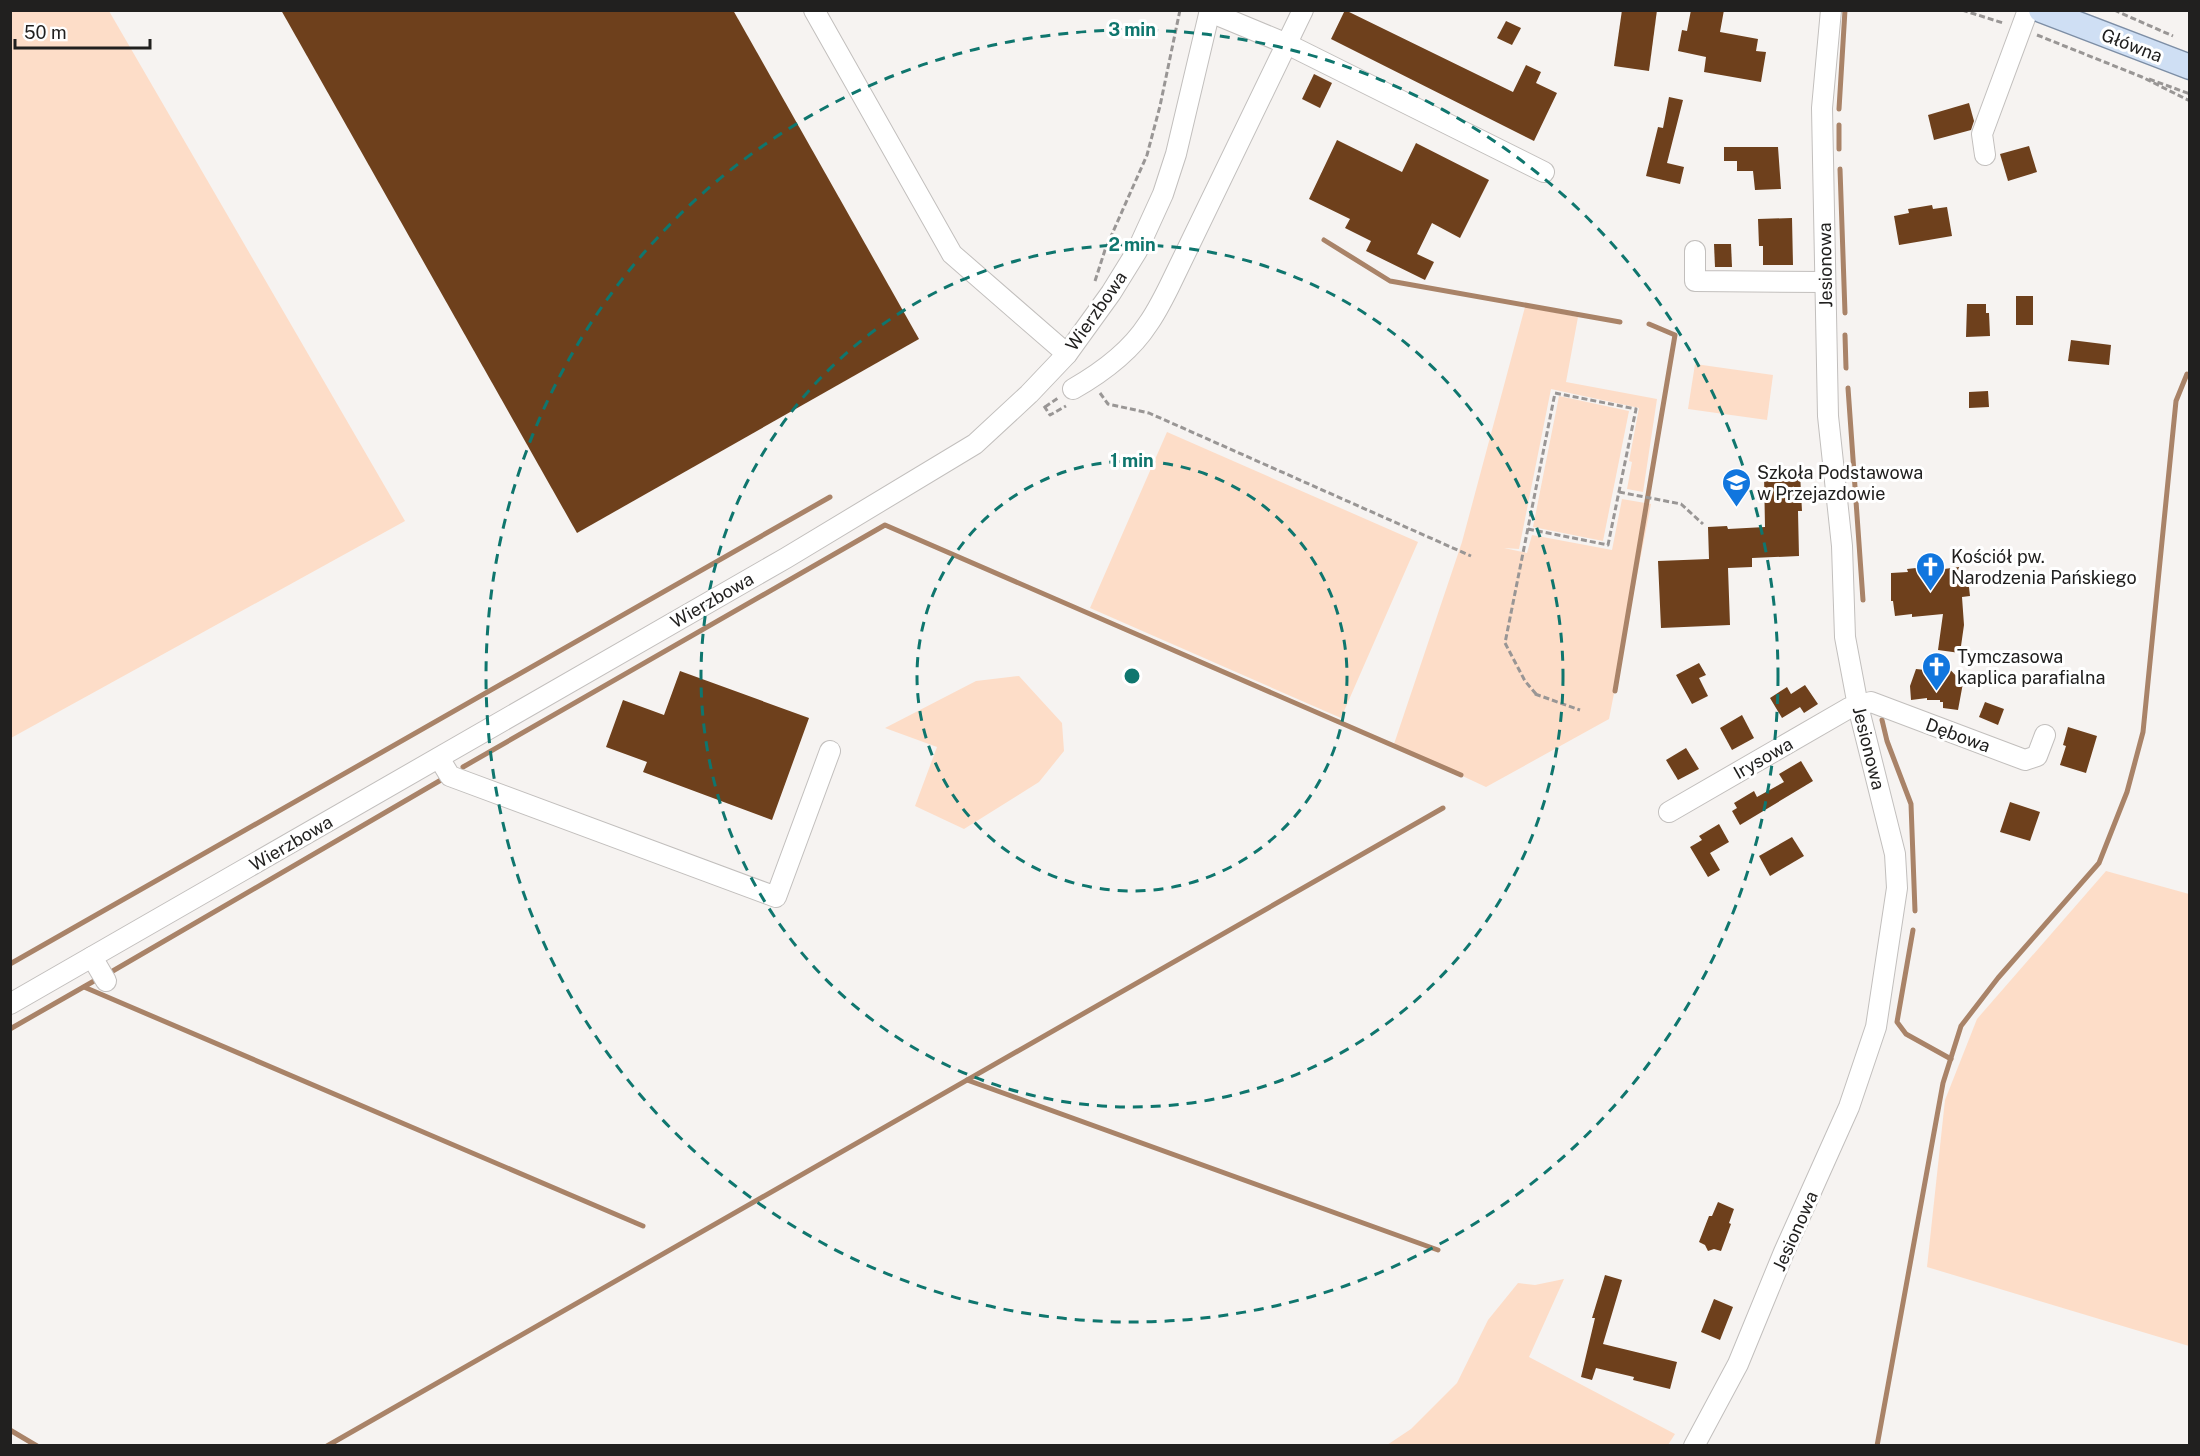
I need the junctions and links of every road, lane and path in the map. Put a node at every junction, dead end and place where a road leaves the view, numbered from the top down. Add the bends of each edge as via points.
1 (814, 10) edge
2 (1180, 10) edge
3 (1303, 10) edge
4 (1831, 10) edge
5 (1962, 10) edge
6 (2041, 10) edge
7 (2079, 10) edge
8 (2114, 10) edge
9 (1210, 11) edge
10 (2024, 19) edge
11 (2111, 36) junction
12 (2180, 39) dead end
13 (1287, 44) junction
14 (2190, 67) edge
15 (2142, 77) junction
16 (2190, 94) edge
17 (2190, 101) edge
18 (1985, 155) dead end
19 (1544, 172) dead end
20 (1695, 251) dead end
21 (1825, 282) junction
22 (1093, 288) dead end
23 (1067, 354) junction
24 (1090, 379) junction
25 (1073, 389) dead end
26 (1045, 407) dead end
27 (1050, 415) dead end
28 (1619, 492) junction
29 (1703, 524) dead end
30 (1528, 529) junction
31 (1471, 556) dead end
32 (1858, 706) junction
33 (1580, 710) dead end
34 (2045, 735) dead end
35 (830, 751) dead end
36 (439, 758) junction
37 (1669, 812) dead end
38 (92, 957) junction
39 (106, 981) dead end
40 (10, 1004) edge
41 (1694, 1446) edge

1 - 23 street via 952,254
2 - 22 path via 1147,155 1105,250
3 - 13 street, Wierzbowa
4 - 21 street, Jesionowa via 1822,108
5 - 10 path
6 - 11 main road, Główna
7 - 11 street
8 - 12 path
9 - 13 street, Wierzbowa
9 - 23 street, Wierzbowa via 1176,154 1162,194 1137,251
10 - 15 path
10 - 18 street via 1982,134
11 - 14 main road, Główna
13 - 19 street
13 - 24 street, Wierzbowa via 1148,325 1126,350
15 - 16 path
15 - 17 path
20 - 21 street via 1695,282
21 - 32 street, Jesionowa via 1828,416 1842,546 1845,637
23 - 36 street, Wierzbowa via 975,444
24 - 25 street, Wierzbowa
24 - 31 path via 1108,404 1149,413
26 - 27 path
28 - 29 path via 1681,504
28 - 30 path via 1608,545
28 - 30 path via 1636,410 1555,393
30 - 33 path via 1504,643 1535,694
32 - 34 street, Dębowa via 1871,702 2025,760 2037,756
32 - 37 street, Irysowa
32 - 41 street, Jesionowa via 1895,854 1898,888 1876,1027 1836,1139 1738,1365
35 - 36 street via 776,897 450,776
36 - 38 street, Wierzbowa
38 - 39 street
38 - 40 street, Wierzbowa

